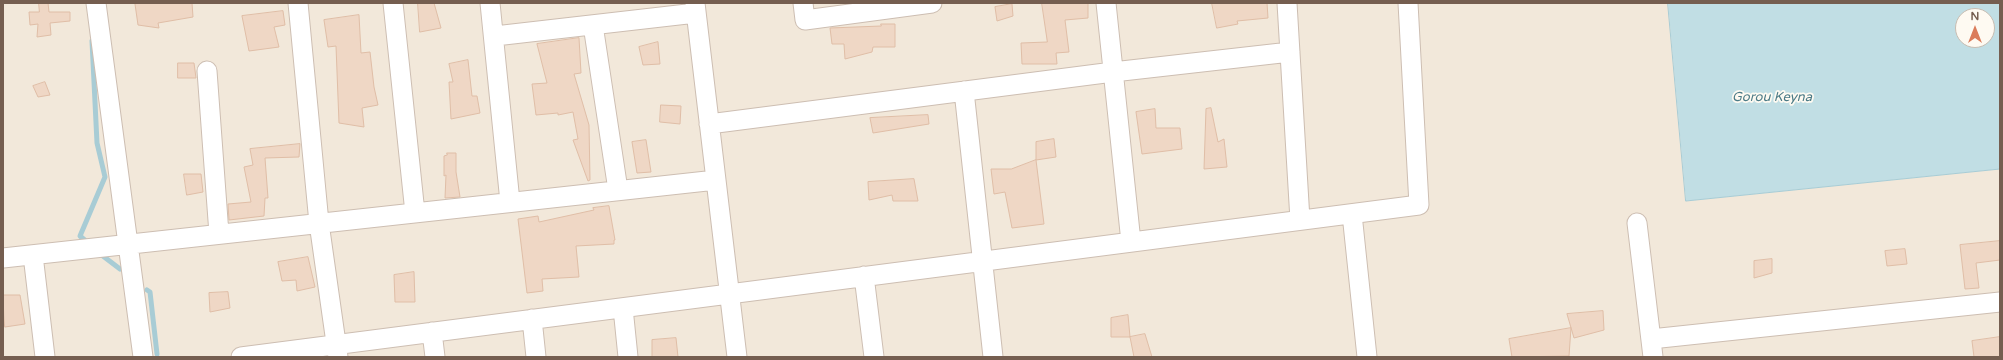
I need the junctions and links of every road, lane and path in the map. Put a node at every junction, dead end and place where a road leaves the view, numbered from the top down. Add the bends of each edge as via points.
1 (96, 3) edge
2 (298, 3) edge
3 (393, 3) edge
4 (490, 3) edge
5 (803, 3) edge
6 (932, 3) edge
7 (1106, 3) edge
8 (1287, 3) edge
9 (1408, 3) edge
10 (695, 8) edge
11 (593, 25) junction
12 (495, 36) junction
13 (1290, 52) junction
14 (207, 71) dead end
15 (1113, 72) junction
16 (964, 91) junction
17 (709, 124) junction
18 (716, 180) junction
19 (618, 190) junction
20 (510, 202) junction
21 (415, 212) junction
22 (1352, 214) junction
23 (1300, 220) junction
24 (319, 223) junction
25 (1638, 223) dead end
26 (219, 234) junction
27 (1131, 242) junction
28 (129, 244) junction
29 (33, 255) junction
30 (3, 258) edge
31 (982, 261) junction
32 (864, 276) junction
33 (730, 294) junction
34 (2000, 302) edge
35 (623, 308) junction
36 (532, 319) junction
37 (432, 332) junction
38 (1652, 348) edge
39 (337, 351) edge
40 (45, 357) edge
41 (143, 357) edge
42 (241, 357) edge
43 (435, 357) edge
44 (536, 357) edge
45 (628, 357) edge
46 (738, 357) edge
47 (874, 357) edge
48 (993, 357) edge
49 (1367, 357) edge

1 - 28 street
2 - 24 street
3 - 21 street
4 - 12 street
5 - 6 street via 805,20
7 - 15 street
8 - 13 street
9 - 22 street via 1419,205
10 - 11 street
10 - 17 street
11 - 12 street
11 - 19 street
12 - 20 street
13 - 15 street
13 - 23 street
14 - 26 street
15 - 16 street
15 - 27 street
16 - 17 street
16 - 31 street
17 - 18 street
18 - 19 street
18 - 33 street
19 - 20 street
20 - 21 street
21 - 24 street
22 - 23 street
22 - 49 street
23 - 27 street
24 - 26 street
24 - 39 street
25 - 38 street
26 - 28 street
27 - 31 street
28 - 29 street
28 - 41 street
29 - 30 street
29 - 40 street
31 - 32 street
31 - 48 street
32 - 33 street
32 - 47 street
33 - 35 street
33 - 46 street
34 - 38 street
35 - 36 street
35 - 45 street
36 - 37 street
36 - 44 street
37 - 39 street
37 - 43 street
39 - 42 street

